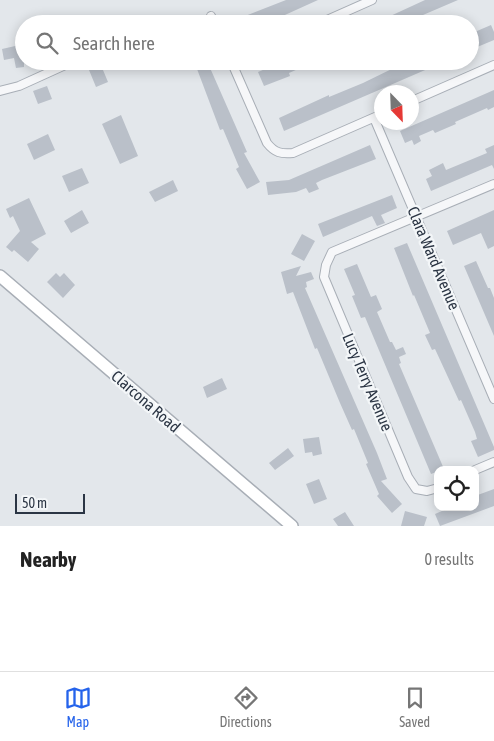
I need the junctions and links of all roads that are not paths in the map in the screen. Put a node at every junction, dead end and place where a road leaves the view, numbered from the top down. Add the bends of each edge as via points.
1 (372, 0) edge
2 (338, 15) edge
3 (494, 65) edge
4 (54, 70) edge
5 (235, 70) edge
6 (0, 91) edge
7 (419, 98) edge
8 (374, 118) edge
9 (383, 130) edge
10 (494, 184) edge
11 (416, 216) junction
12 (0, 276) edge
13 (494, 399) edge
14 (494, 462) edge
15 (479, 468) edge
16 (434, 489) edge
17 (292, 526) edge

1 - 2 street
3 - 7 street
4 - 6 street
5 - 8 street via 267,142 282,154 293,153
9 - 11 street, Clara Ward Avenue
10 - 11 street
11 - 13 street, Clara Ward Avenue
11 - 16 street, Lucy Terry Avenue via 332,252 324,276 408,477 416,489
12 - 17 main road, Clarcona Road
14 - 15 street

